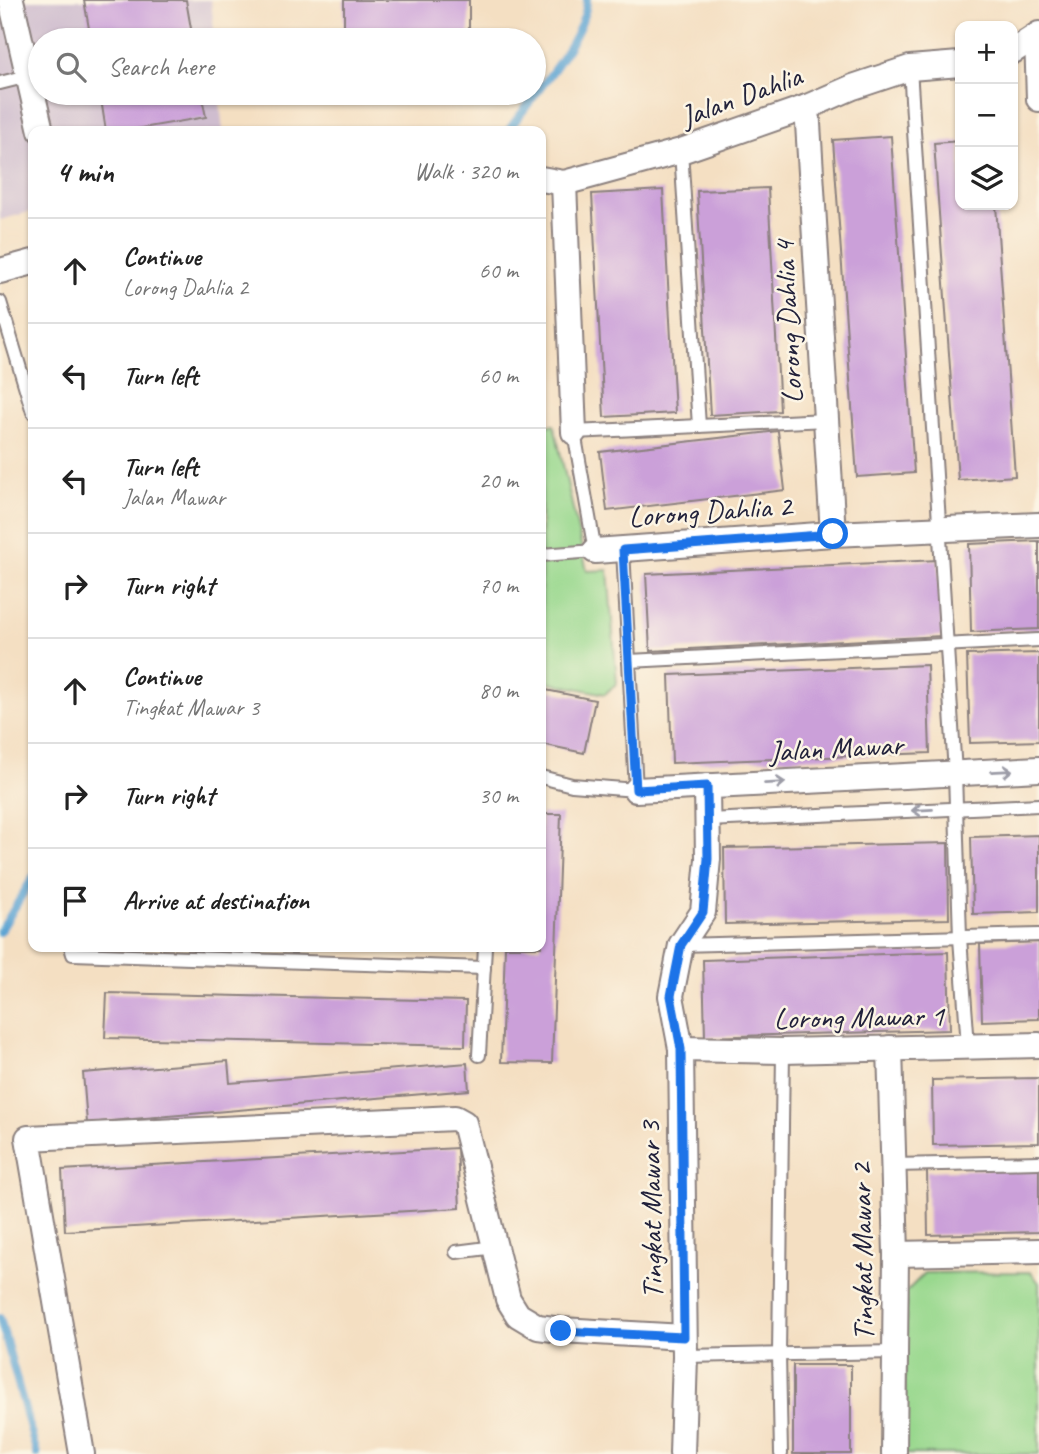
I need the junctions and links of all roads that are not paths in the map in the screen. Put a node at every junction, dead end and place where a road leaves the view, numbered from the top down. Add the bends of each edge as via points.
1 (12, 0) edge
2 (1038, 35) edge
3 (1018, 48) edge
4 (955, 64) edge
5 (910, 68) junction
6 (28, 76) joint
7 (0, 83) edge
8 (1039, 99) edge
9 (35, 105) edge
10 (807, 107) junction
11 (40, 126) edge
12 (681, 150) junction
13 (552, 181) edge
14 (28, 263) edge
15 (0, 271) edge
16 (0, 302) edge
17 (28, 395) edge
18 (826, 420) junction
19 (699, 426) junction
20 (575, 432) junction
21 (1039, 525) edge
22 (940, 529) junction
23 (833, 534) junction
24 (623, 550) junction
25 (595, 551) junction
26 (546, 555) edge
27 (1039, 640) edge
28 (947, 646) junction
29 (629, 661) junction
30 (1039, 769) edge
31 (955, 774) junction
32 (546, 778) edge
33 (707, 786) junction
34 (636, 790) junction
35 (1039, 805) edge
36 (956, 808) junction
37 (708, 820) junction
38 (1039, 935) edge
39 (960, 938) junction
40 (681, 945) junction
41 (72, 952) edge
42 (485, 952) edge
43 (484, 968) junction
44 (1039, 1045) edge
45 (968, 1046) junction
46 (890, 1048) junction
47 (681, 1049) junction
48 (782, 1051) junction
49 (479, 1055) dead end
50 (1039, 1161) edge
51 (893, 1165) junction
52 (495, 1247) junction
53 (1039, 1251) edge
54 (456, 1252) dead end
55 (896, 1254) junction
56 (685, 1346) junction
57 (895, 1352) junction
58 (779, 1354) junction
59 (82, 1454) edge
60 (682, 1454) edge
61 (781, 1454) edge
62 (894, 1454) edge

1 - 6 street
2 - 3 street
2 - 8 street
4 - 5 street, Jalan Dahlia
5 - 10 street, Jalan Dahlia
5 - 22 lane
6 - 7 lane
9 - 11 street
10 - 12 street, Jalan Dahlia
10 - 18 street, Lorong Dahlia 4
12 - 13 street, Jalan Dahlia
12 - 19 lane
13 - 20 street
14 - 15 street
16 - 17 lane
18 - 19 lane
18 - 23 street, Lorong Dahlia 4
19 - 20 lane
20 - 25 lane
21 - 22 street, Lorong Dahlia 2
22 - 23 street, Lorong Dahlia 2
22 - 28 lane
23 - 24 street, Lorong Dahlia 2
24 - 25 street, Lorong Dahlia 2
24 - 29 lane
25 - 26 lane
27 - 28 lane
28 - 29 lane
28 - 31 lane
29 - 34 lane
31 -> 30 street, Jalan Mawar
33 -> 31 street, Jalan Mawar
31 - 36 lane
32 - 34 lane
33 - 34 street, Jalan Mawar
33 - 37 street
35 - 36 lane
36 -> 37 lane
36 - 39 lane
37 - 40 street via 703,912
38 - 39 lane
39 - 40 lane
39 - 45 lane
40 - 47 street, Tingkat Mawar 3 via 671,996
41 - 43 lane
42 - 43 lane
43 - 49 lane
44 - 45 street, Lorong Mawar 1
45 - 46 street, Lorong Mawar 1
46 - 48 street, Lorong Mawar 1
46 - 51 street, Tingkat Mawar 2
47 - 48 street, Lorong Mawar 1
47 - 56 street, Tingkat Mawar 3
48 - 58 lane
50 - 51 lane
51 - 55 street, Tingkat Mawar 2
52 - 54 lane
52 - 56 street via 508,1299 518,1315 538,1327
52 - 59 street via 464,1123 455,1118 28,1138
53 - 55 street
55 - 57 street, Tingkat Mawar 2
56 - 58 lane
56 - 60 street, Tingkat Mawar 3
57 - 58 lane
57 - 62 street, Tingkat Mawar 2
58 - 61 lane

